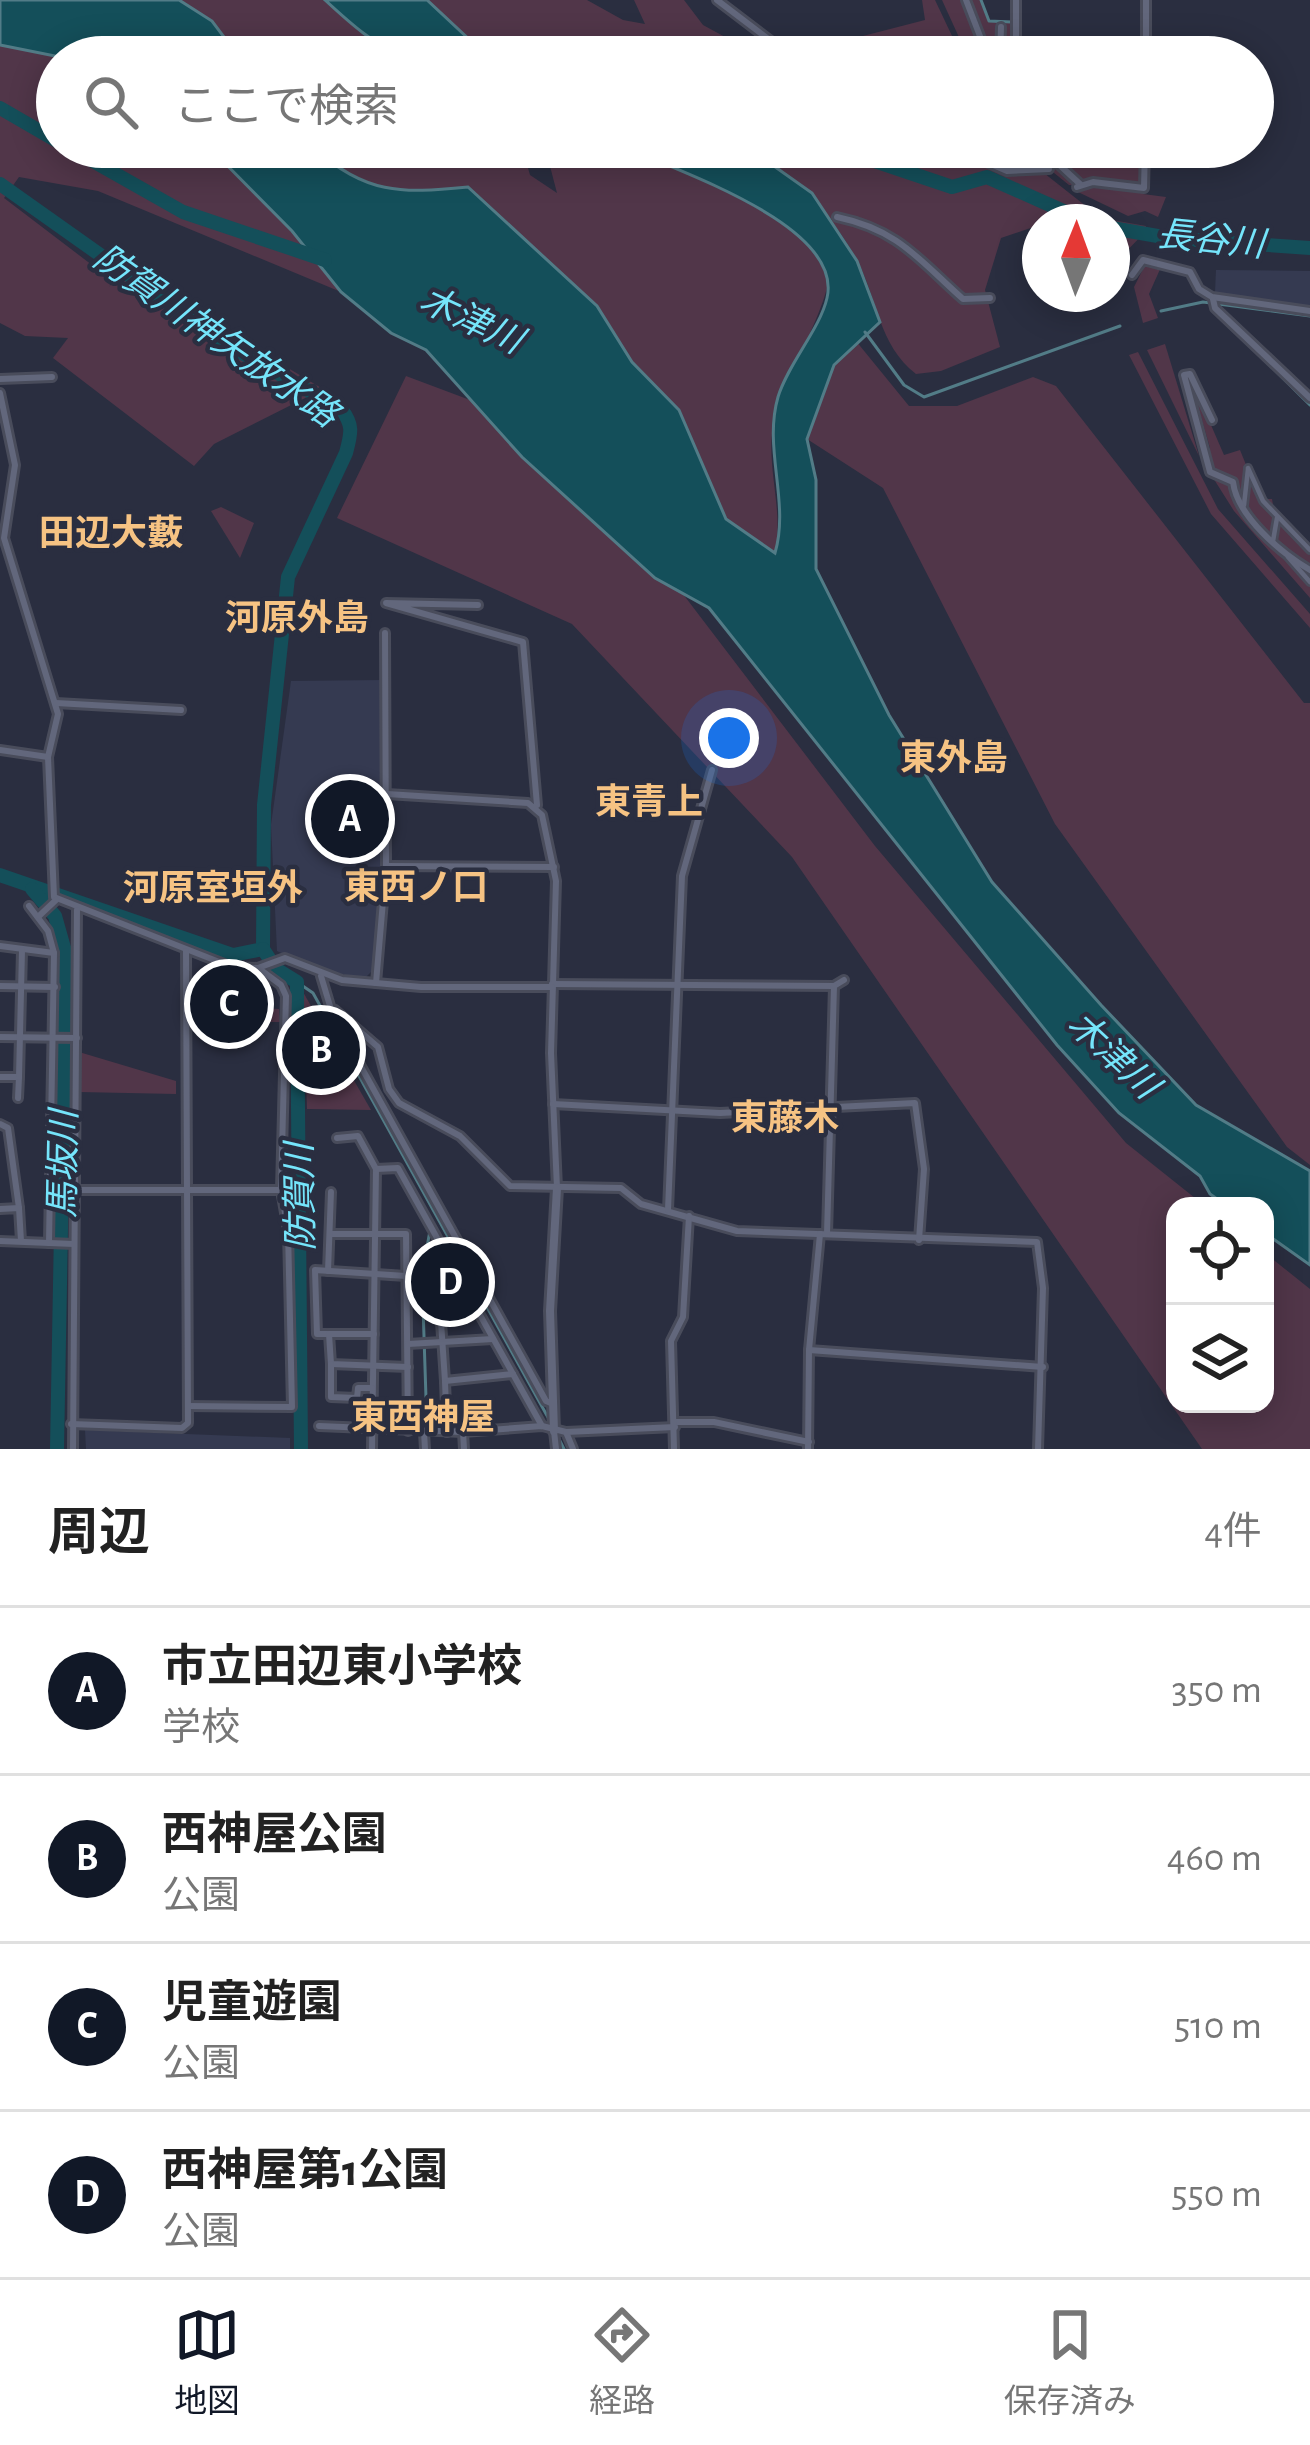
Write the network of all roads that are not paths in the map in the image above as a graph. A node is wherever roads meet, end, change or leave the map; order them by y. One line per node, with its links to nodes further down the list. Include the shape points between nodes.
1 (717, 0): 6 (street)
2 (967, 0): 7 (street)
3 (1016, 0): 9 (street)
4 (1147, 0): 10 (street)
5 (1001, 27): 8 (street)
6 (764, 36)
7 (980, 36)
8 (1001, 36)
9 (1016, 36)
10 (1146, 36)
11 (1000, 168): 14 (street)
12 (1062, 168): 13 (street, via 1079,185 1144,188)
13 (1144, 168)
14 (1049, 169)
15 (837, 217): 18 (street, via 916,250 962,299)
16 (1132, 275): 17 (street, via 1143,260 1173,266)
17 (1212, 297): 19 (street); 23 (street)
18 (990, 298)
19 (1310, 311)
20 (52, 376): 21 (street)
21 (0, 380)
22 (0, 393): 35 (street, via 15,465 4,538)
23 (1310, 398)
24 (1212, 420): 25 (street, via 1184,375 1210,472 1232,482)
25 (1244, 505): 26 (street, via 1248,468); 27 (street)
26 (1277, 516): 27 (street); 28 (street)
27 (1276, 543): 29 (street); 30 (street)
28 (1310, 550)
29 (1268, 554)
30 (1288, 557): 31 (street); 32 (street)
31 (1310, 570)
32 (1310, 582)
33 (478, 605): 41 (street, via 386,603 523,642)
34 (385, 633): 40 (street)
35 (56, 704): 36 (street); 38 (street)
36 (181, 710)
37 (0, 750): 38 (street)
38 (48, 757): 44 (street)
39 (712, 770): 56 (street, via 682,876)
40 (387, 794): 41 (street); 42 (street)
41 (537, 805): 43 (street)
42 (386, 866): 43 (street); 55 (street)
43 (554, 867): 57 (street)
44 (54, 897): 46 (street); 47 (street)
45 (29, 906): 47 (street)
46 (76, 910): 50 (street); 66 (street)
47 (41, 914): 51 (street)
48 (0, 946): 49 (street)
49 (22, 950): 51 (street); 59 (street)
50 (186, 950): 52 (street, via 245,970); 82 (street)
51 (54, 953): 61 (street)
52 (261, 967): 53 (street, via 280,959); 83 (street, via 286,996)
53 (321, 976): 55 (street); 62 (street)
54 (844, 980): 60 (street)
55 (376, 983): 57 (street)
56 (677, 984): 57 (street); 60 (street); 72 (street)
57 (552, 985): 70 (street)
58 (0, 986): 59 (street)
59 (21, 986): 61 (street); 64 (street)
60 (834, 986): 71 (street)
61 (55, 987): 65 (street)
62 (335, 1010): 77 (street); 80 (street, via 378,1047 399,1103 460,1136 510,1186)
63 (0, 1037): 64 (street)
64 (20, 1037): 65 (street); 68 (street)
65 (57, 1038): 66 (street); 95 (street)
66 (74, 1038): 81 (street)
67 (0, 1077): 68 (street)
68 (19, 1077): 69 (street)
69 (18, 1098)
70 (553, 1104): 72 (street); 80 (street)
71 (833, 1107): 72 (street); 91 (street); 92 (street, via 915,1103 924,1169)
72 (673, 1108): 87 (street)
73 (0, 1124): 76 (street, via 8,1128)
74 (337, 1138): 78 (street, via 358,1136)
75 (0, 1165): 76 (street)
76 (12, 1165): 85 (street)
77 (416, 1167): 79 (street); 114 (street)
78 (376, 1168): 79 (street); 89 (street)
79 (398, 1168): 97 (street)
80 (557, 1188): 87 (street, via 621,1188 641,1204); 114 (street)
81 (75, 1190): 82 (street); 96 (street)
82 (185, 1190): 83 (street); 115 (street)
83 (281, 1190): 115 (street, via 292,1407)
84 (331, 1192): 90 (street)
85 (20, 1208): 86 (street); 94 (street)
86 (0, 1209)
87 (668, 1210): 88 (street)
88 (689, 1216): 91 (street, via 737,1232); 117 (street, via 682,1317 670,1341)
89 (377, 1232): 90 (street); 99 (street); 100 (street, via 406,1234)
90 (330, 1234): 98 (street)
91 (823, 1234): 92 (street); 106 (street)
92 (919, 1240): 110 (street, via 1037,1242)
93 (0, 1241): 94 (street)
94 (21, 1241): 95 (street)
95 (52, 1244): 96 (street)
96 (72, 1244): 116 (street)
97 (447, 1255): 103 (street); 104 (street)
98 (328, 1271): 99 (street); 101 (street, via 315,1270 317,1334)
99 (376, 1274): 100 (street); 102 (street)
100 (406, 1276): 105 (street)
101 (329, 1334): 102 (street); 107 (street)
102 (374, 1334): 108 (street)
103 (493, 1339): 104 (street); 111 (street)
104 (442, 1343): 105 (street); 112 (street)
105 (408, 1344): 109 (street)
106 (809, 1350): 110 (street); 127 (street)
107 (331, 1364): 108 (street); 113 (street, via 331,1397)
108 (373, 1366): 109 (street); 113 (street)
109 (408, 1367): 121 (street)
110 (1043, 1367): 135 (street)
111 (513, 1374): 112 (street); 119 (street)
112 (445, 1381): 124 (street)
113 (372, 1388): 120 (street)
114 (553, 1404): 122 (street)
115 (188, 1406): 116 (street, via 182,1427)
116 (71, 1424): 128 (street)
117 (675, 1425): 126 (street); 127 (street, via 715,1422); 134 (street)
118 (319, 1426): 120 (street)
119 (542, 1426): 122 (street); 125 (street)
120 (372, 1429): 121 (street); 129 (street)
121 (408, 1431): 123 (street)
122 (554, 1431): 126 (street); 132 (street)
123 (427, 1432): 124 (street); 130 (street)
124 (447, 1432): 125 (street)
125 (463, 1432): 131 (street)
126 (566, 1432): 133 (street)
127 (809, 1446)
128 (73, 1449)
129 (372, 1449)
130 (424, 1449)
131 (464, 1449)
132 (556, 1449)
133 (573, 1449)
134 (674, 1449)
135 (1038, 1449)

